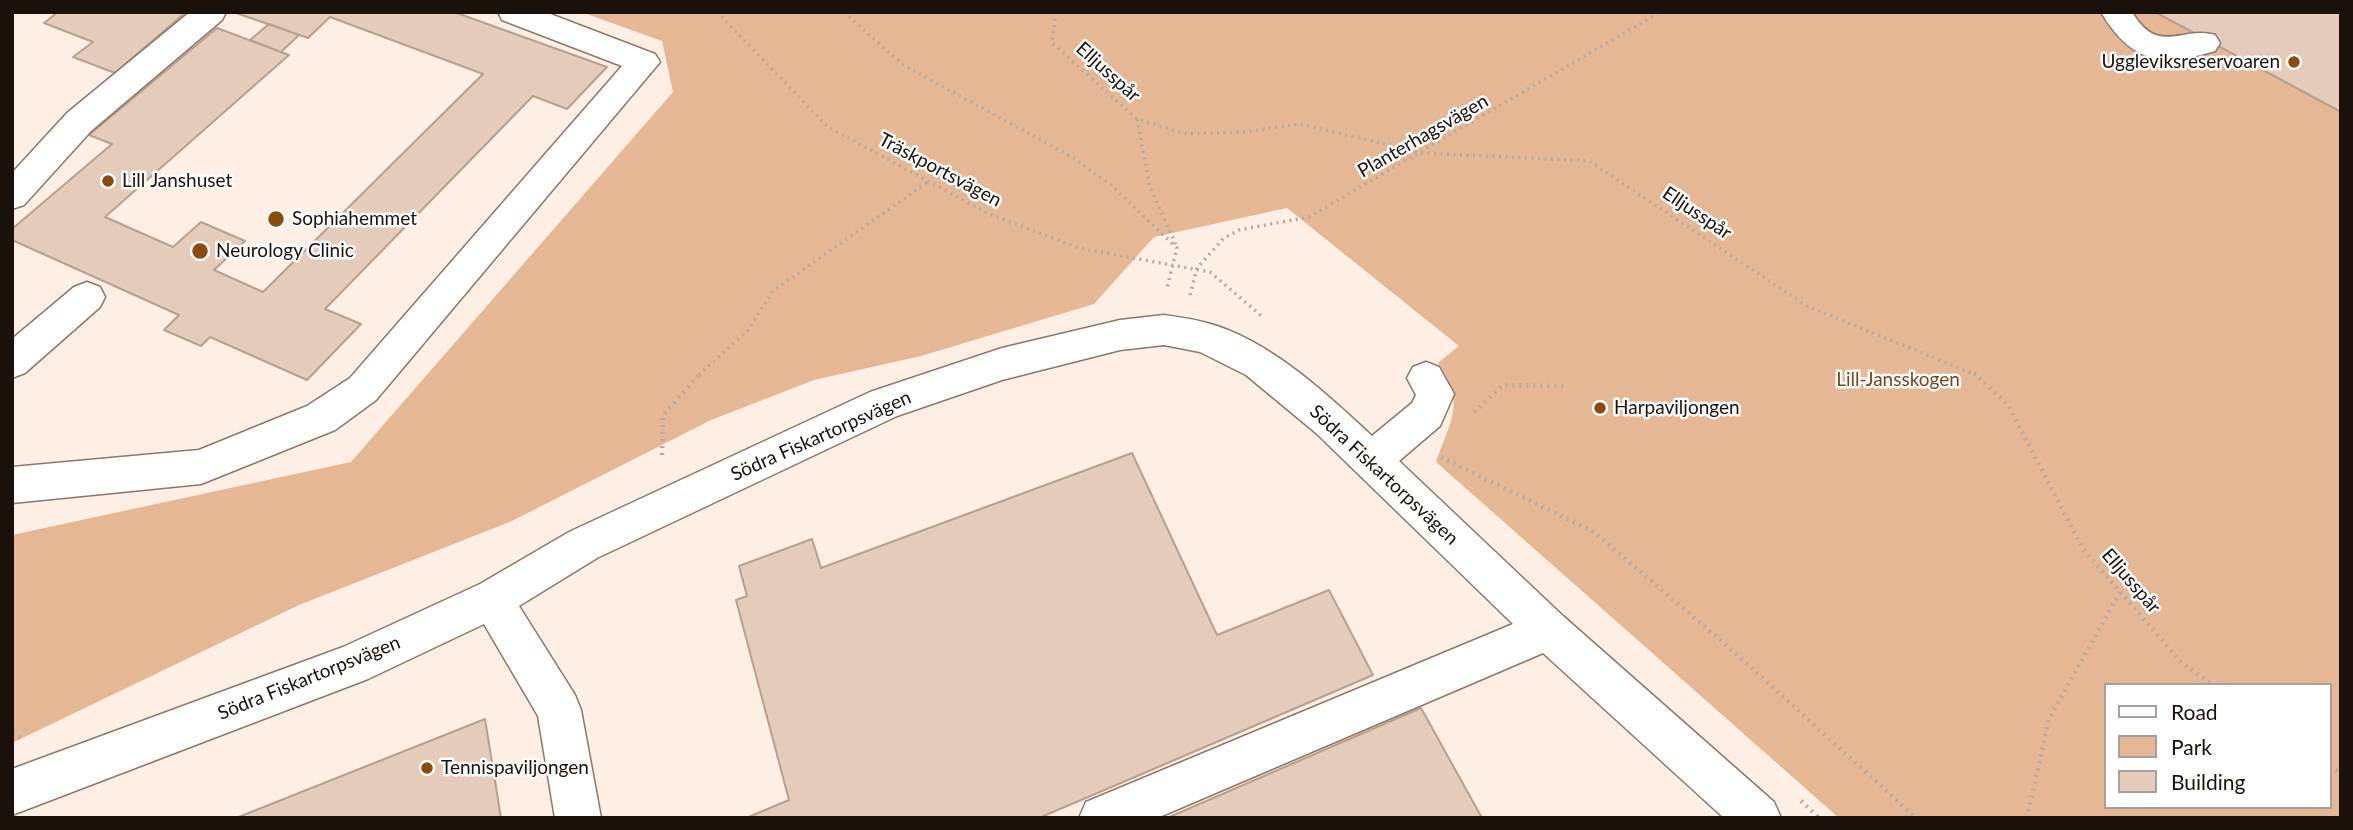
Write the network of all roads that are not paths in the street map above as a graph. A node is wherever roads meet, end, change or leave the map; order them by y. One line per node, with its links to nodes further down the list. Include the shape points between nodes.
1 (211, 12): 5 (street, via 79,122)
2 (513, 12): 10 (street, via 644,62 363,388 321,418 201,467)
3 (2116, 12): 4 (street, via 2123,26 2153,49 2182,50)
4 (2204, 43)
5 (12, 197)
6 (86, 297): 7 (street)
7 (12, 362)
8 (1426, 378): 9 (street, via 1435,394 1426,414)
9 (1385, 450): 11 (street, Södra Fiskartorpsvägen, via 1330,421 1259,364 1207,338 1164,330 1120,335 1002,364 884,404 583,545); 12 (street, Södra Fiskartorpsvägen)
10 (12, 485)
11 (495, 598): 13 (street, Södra Fiskartorpsvägen, via 354,664); 14 (street, via 504,621 559,710)
12 (1548, 630): 15 (street); 16 (street, Södra Fiskartorpsvägen)
13 (12, 792)
14 (578, 818)
15 (1102, 818)
16 (1758, 818)

